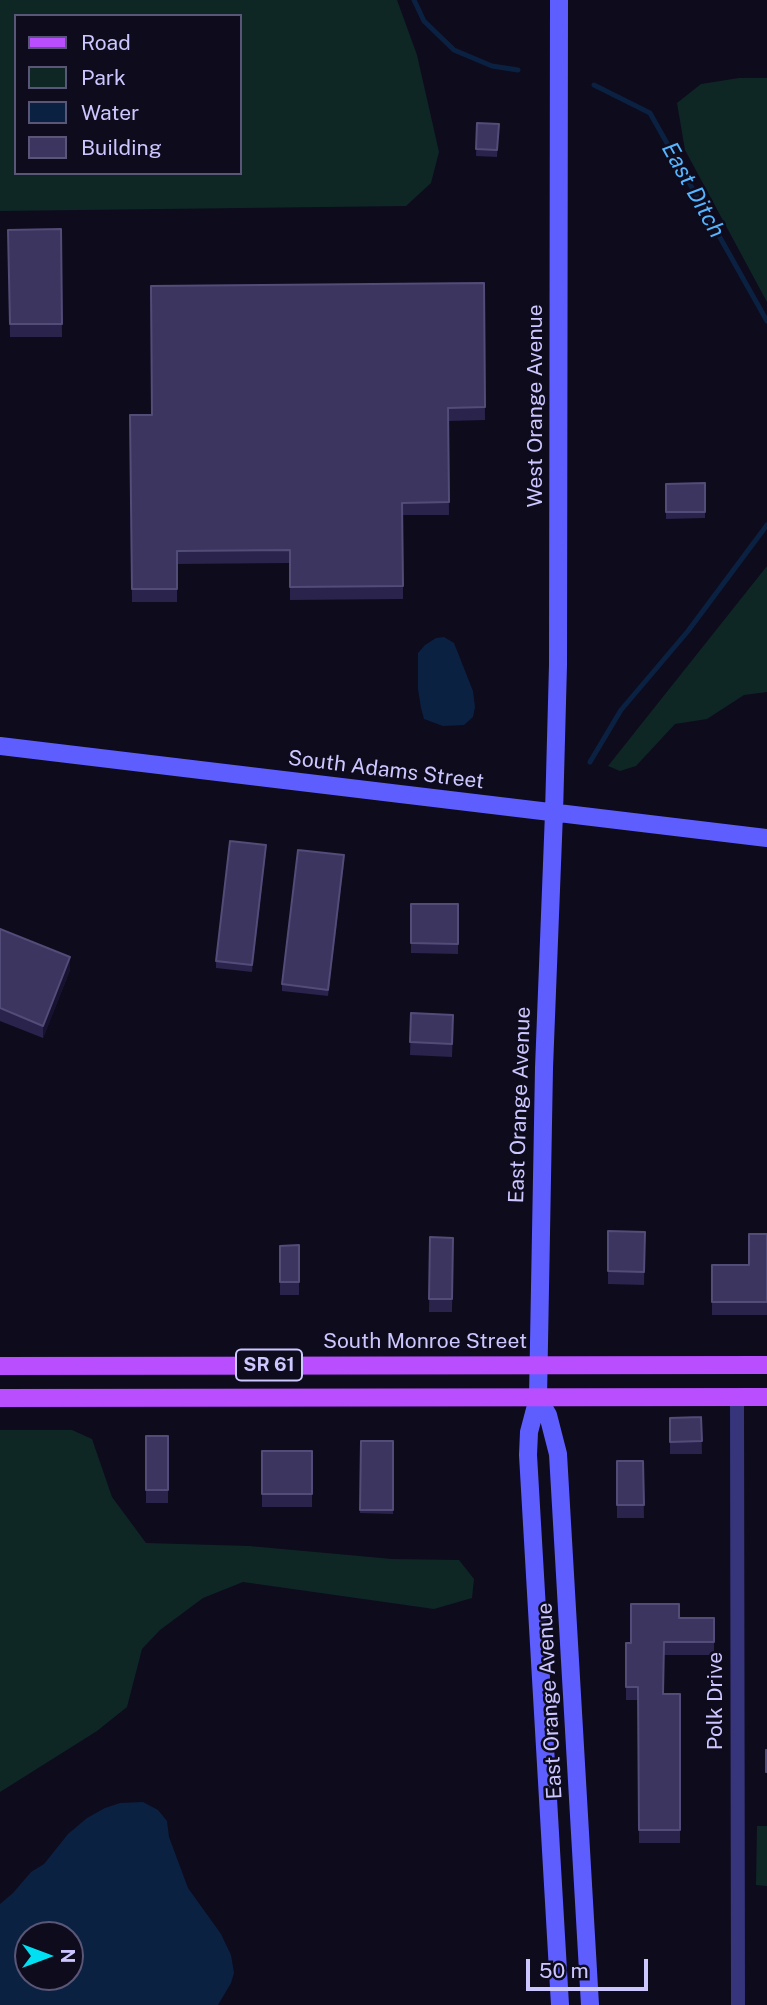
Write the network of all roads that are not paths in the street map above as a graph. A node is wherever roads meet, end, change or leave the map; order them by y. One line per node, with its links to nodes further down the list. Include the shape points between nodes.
1 (559, 0): 3 (main road, West Orange Avenue)
2 (0, 746): 3 (main road, South Adams Street)
3 (554, 813): 4 (main road, South Adams Street); 5 (main road, East Orange Avenue)
4 (767, 838)
5 (538, 1365): 6 (main road, South Monroe Street / SR 61); 7 (main road, South Monroe Street / SR 61); 11 (main road, East Orange Avenue)
6 (767, 1365)
7 (0, 1366)
8 (737, 1397): 9 (main road, SR 61); 11 (main road, SR 61); 14 (street, Polk Drive)
9 (767, 1397)
10 (0, 1398): 11 (main road, SR 61)
11 (538, 1398): 12 (main road, East Orange Avenue, via 528,1455); 13 (main road, East Orange Avenue, via 548,1415 558,1454)
12 (560, 2005)
13 (590, 2005)
14 (738, 2005)

